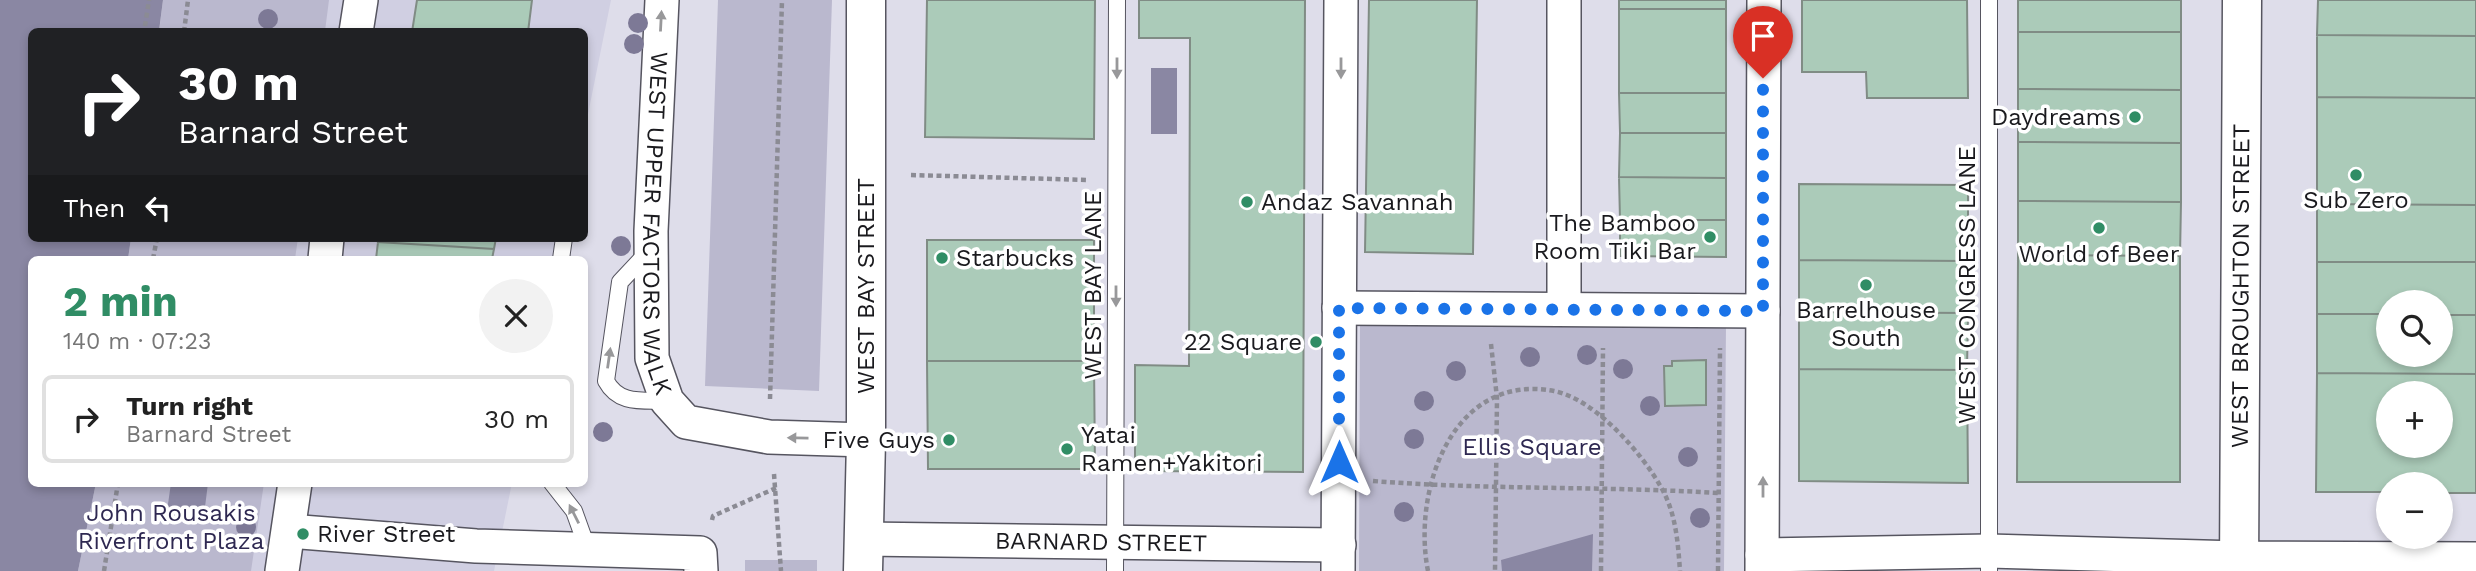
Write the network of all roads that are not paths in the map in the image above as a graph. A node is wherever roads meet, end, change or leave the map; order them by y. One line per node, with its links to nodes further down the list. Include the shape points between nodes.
1 (361, 0): 10 (street)
2 (662, 0): 11 (street, WEST UPPER FACTORS WALK, one-way to 2)
3 (866, 0): 16 (street, WEST BAY STREET)
4 (1117, 0): 22 (lane, WEST BAY LANE, one-way to 22)
5 (1341, 0): 13 (street, one-way to 13)
6 (1564, 0): 12 (street)
7 (1763, 0): 14 (street)
8 (1989, 0): 25 (lane, WEST CONGRESS LANE)
9 (2242, 0): 27 (street, WEST BROUGHTON STREET)
10 (357, 28)
11 (652, 249): 15 (street, WEST UPPER FACTORS WALK, via 652,358); 15 (lane, one-way to 11, via 624,399 612,393 606,381 620,282)
12 (1564, 307): 13 (street); 14 (street)
13 (1339, 308): 23 (street)
14 (1763, 311): 26 (street, one-way to 14)
15 (667, 401): 16 (street, WEST UPPER FACTORS WALK, one-way to 15, via 769,437 686,422)
16 (866, 440): 21 (street, WEST BAY STREET)
17 (294, 487): 19 (street)
18 (555, 487): 20 (lane, one-way to 18, via 574,511)
19 (289, 531): 20 (street); 28 (street)
20 (589, 550): 29 (street, via 700,553)
21 (863, 555): 22 (street, BARNARD STREET)
22 (1115, 558): 23 (street, BARNARD STREET)
23 (1338, 558)
24 (2476, 559): 27 (street)
25 (1989, 561): 26 (street); 27 (street)
26 (1762, 563)
27 (2239, 565)
28 (282, 571)
29 (701, 571)

